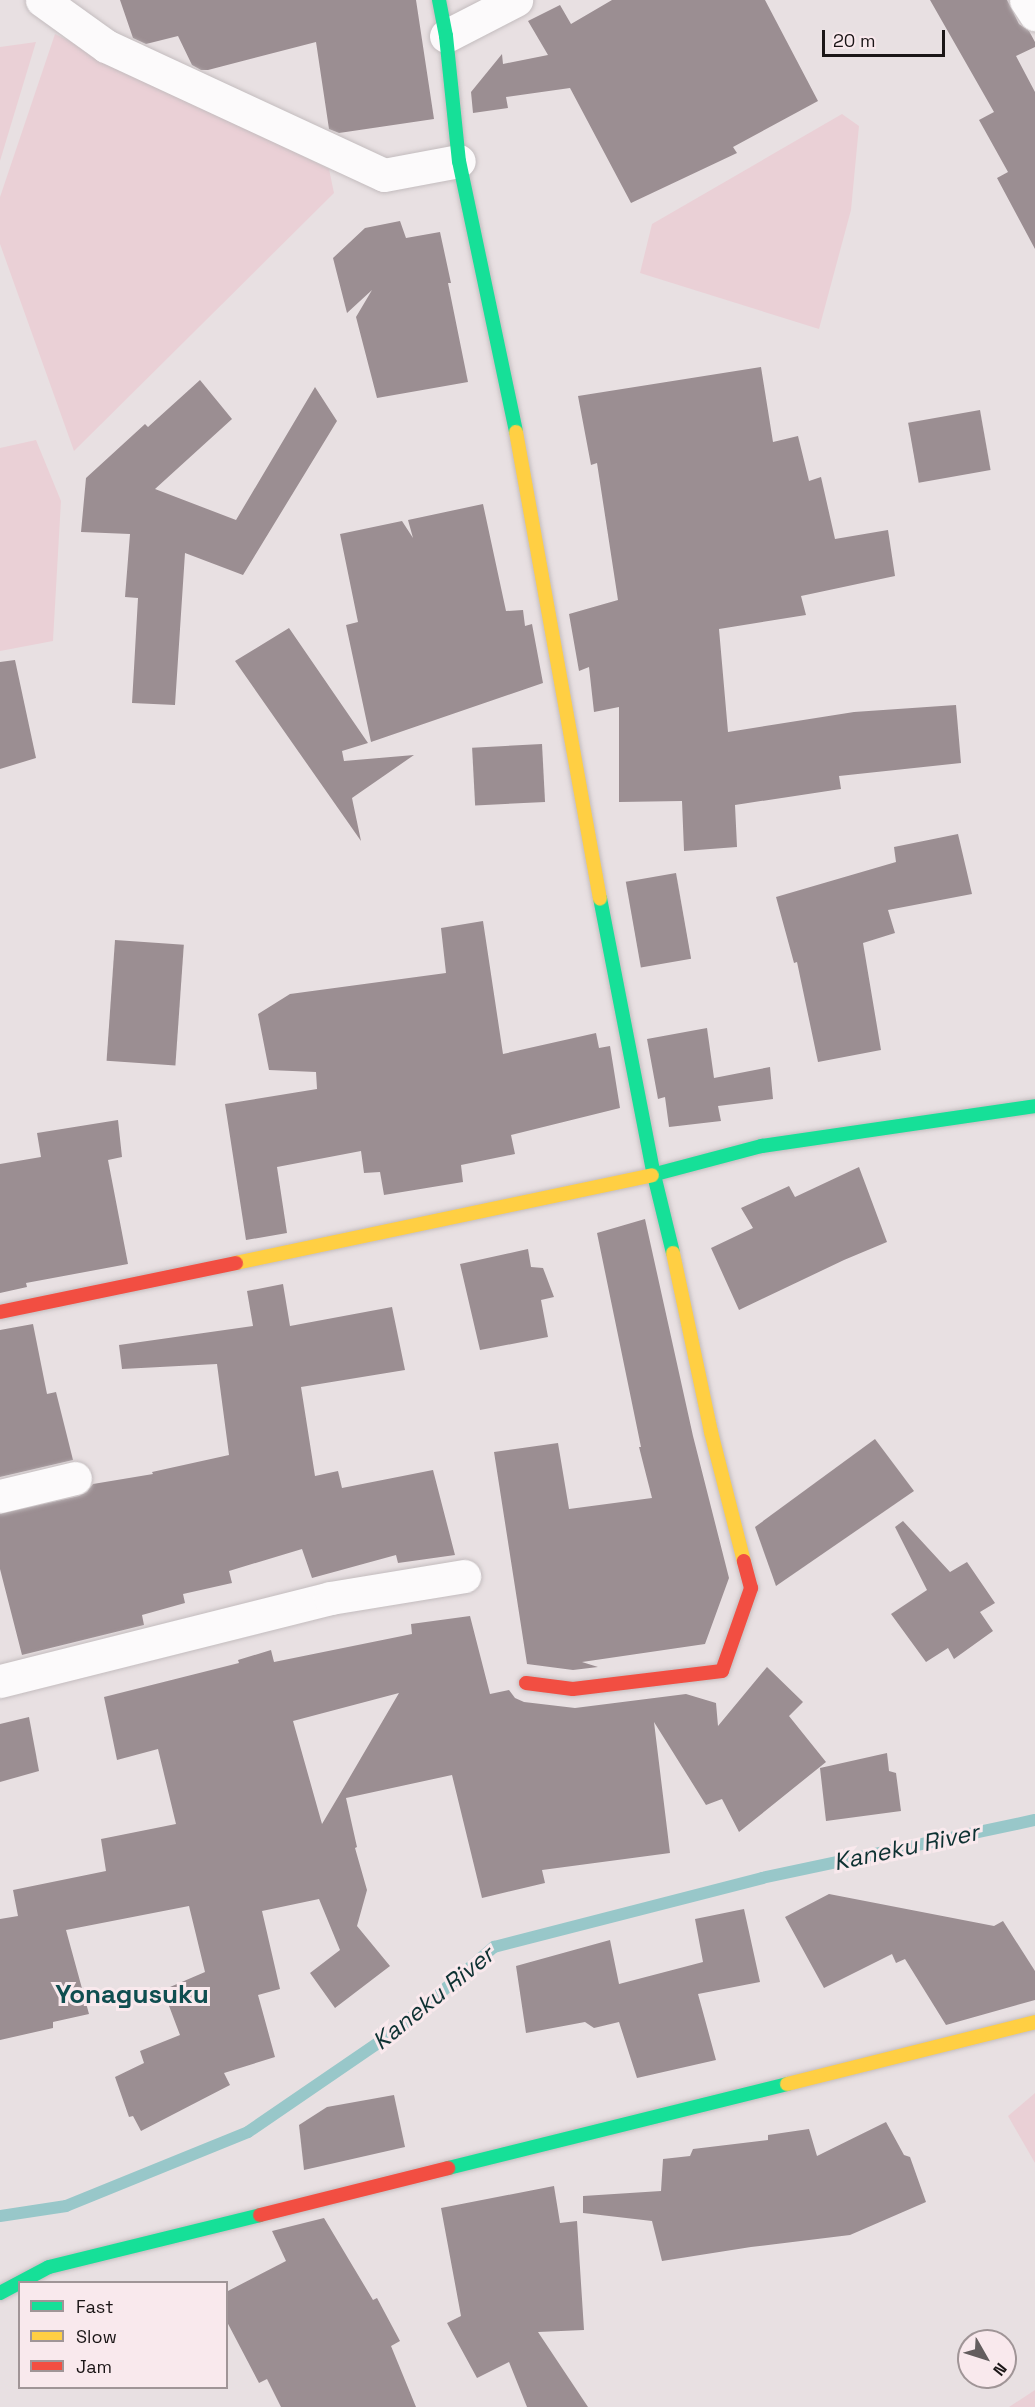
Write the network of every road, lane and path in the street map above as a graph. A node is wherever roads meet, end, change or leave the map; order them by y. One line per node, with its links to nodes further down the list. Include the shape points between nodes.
1 (42, 0): 7 (street, via 105,46 384,175)
2 (439, 0): 6 (street)
3 (516, 0): 6 (street)
4 (1026, 0): 5 (street)
5 (1035, 14)
6 (446, 36): 7 (street)
7 (459, 161): 9 (street, via 520,450 598,890)
8 (1035, 1106): 9 (street, via 762,1146)
9 (654, 1175): 10 (street); 15 (street, via 711,1432 752,1588 722,1671 573,1689)
10 (0, 1312)
11 (75, 1478): 12 (street)
12 (0, 1496)
13 (464, 1576): 14 (street, via 330,1598)
14 (0, 1681)
15 (526, 1683)
16 (1035, 2022): 17 (street, via 49,2266)
17 (22, 2281)
18 (18, 2283): 19 (street)
19 (0, 2293)

